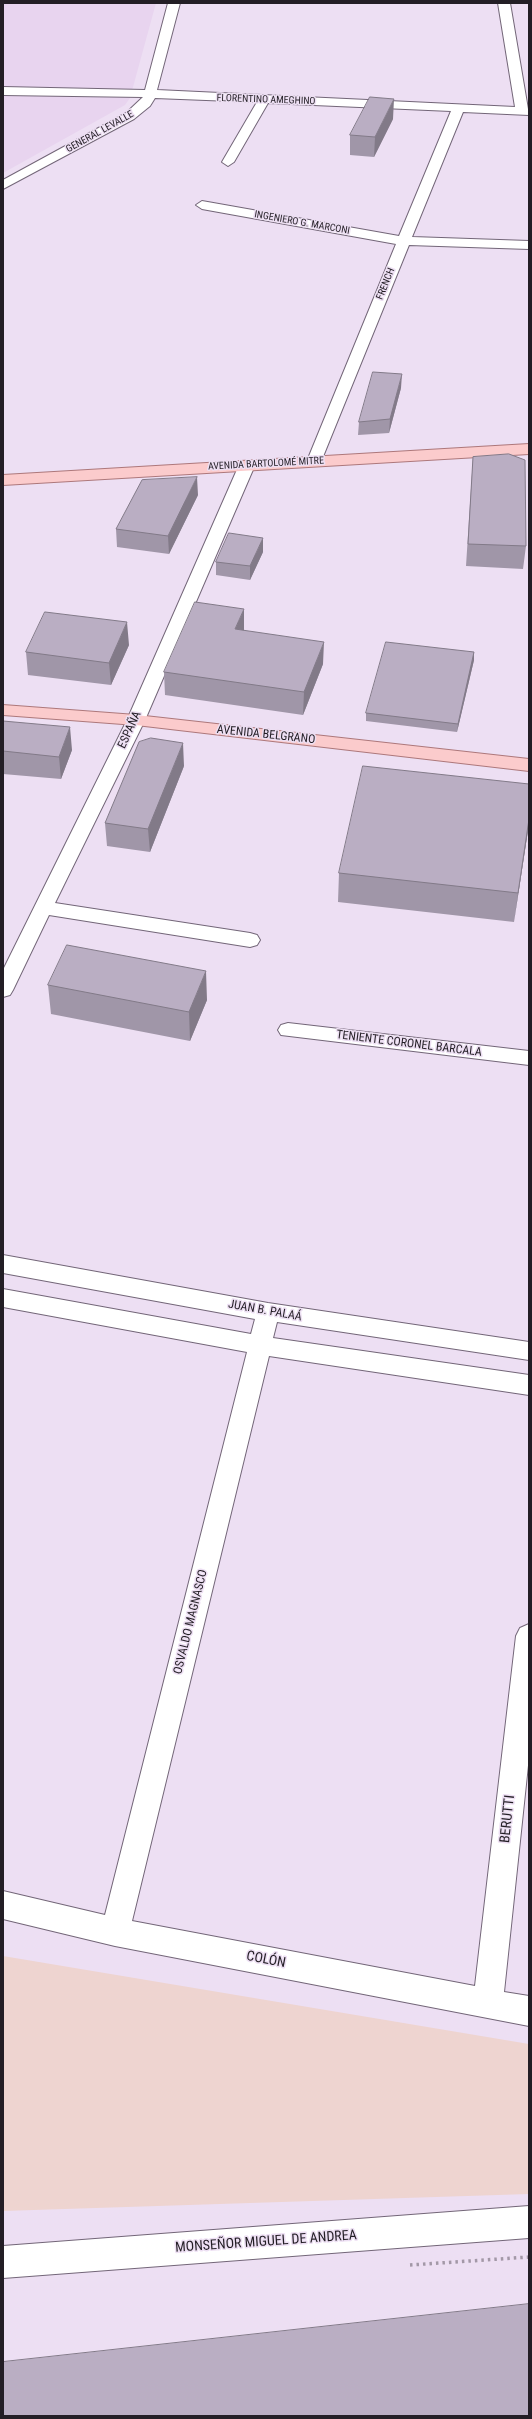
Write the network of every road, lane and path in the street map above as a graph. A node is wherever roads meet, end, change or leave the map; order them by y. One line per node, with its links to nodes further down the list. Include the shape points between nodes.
1 (174, 3): 4 (street, GENERAL LEVALLE)
2 (504, 3): 7 (street)
3 (3, 90): 4 (street, FLORENTINO AMEGHINO)
4 (150, 95): 5 (street, FLORENTINO AMEGHINO); 9 (street, GENERAL LEVALLE, via 146,103 130,116)
5 (264, 100): 6 (street, FLORENTINO AMEGHINO); 8 (street)
6 (458, 108): 7 (street, FLORENTINO AMEGHINO); 11 (street, FRENCH)
7 (526, 111)
8 (228, 162)
9 (3, 185)
10 (202, 205): 11 (street, INGENIERO G. MARCONI)
11 (403, 241): 12 (street, INGENIERO G. MARCONI); 14 (street, FRENCH)
12 (529, 245)
13 (529, 449): 14 (main road, AVENIDA BARTOLOMÉ MITRE)
14 (315, 461): 15 (main road, AVENIDA BARTOLOMÉ MITRE)
15 (247, 465): 16 (main road, AVENIDA BARTOLOMÉ MITRE); 18 (street, ESPAÑA)
16 (3, 480)
17 (3, 710): 18 (main road, AVENIDA BELGRANO)
18 (136, 720): 19 (main road, AVENIDA BELGRANO); 20 (street, ESPAÑA)
19 (529, 764)
20 (44, 908): 21 (street); 22 (street, ESPAÑA)
21 (250, 940)
22 (3, 990)
23 (288, 1030): 24 (street, TENIENTE CORONEL BARCALA)
24 (529, 1058)
25 (3, 1264): 27 (street, JUAN B. PALAÁ)
26 (3, 1298): 28 (street)
27 (268, 1312): 28 (street, OSVALDO MAGNASCO); 29 (street, JUAN B. PALAÁ)
28 (260, 1345): 30 (street); 33 (street, OSVALDO MAGNASCO)
29 (529, 1351)
30 (529, 1385)
31 (529, 1636): 34 (street, BERUTTI)
32 (3, 1905): 33 (street, COLÓN)
33 (114, 1932): 34 (street, COLÓN)
34 (488, 2002): 35 (street, COLÓN)
35 (529, 2011)
36 (529, 2222): 37 (street, MONSEÑOR MIGUEL DE ANDREA)
37 (3, 2262)

